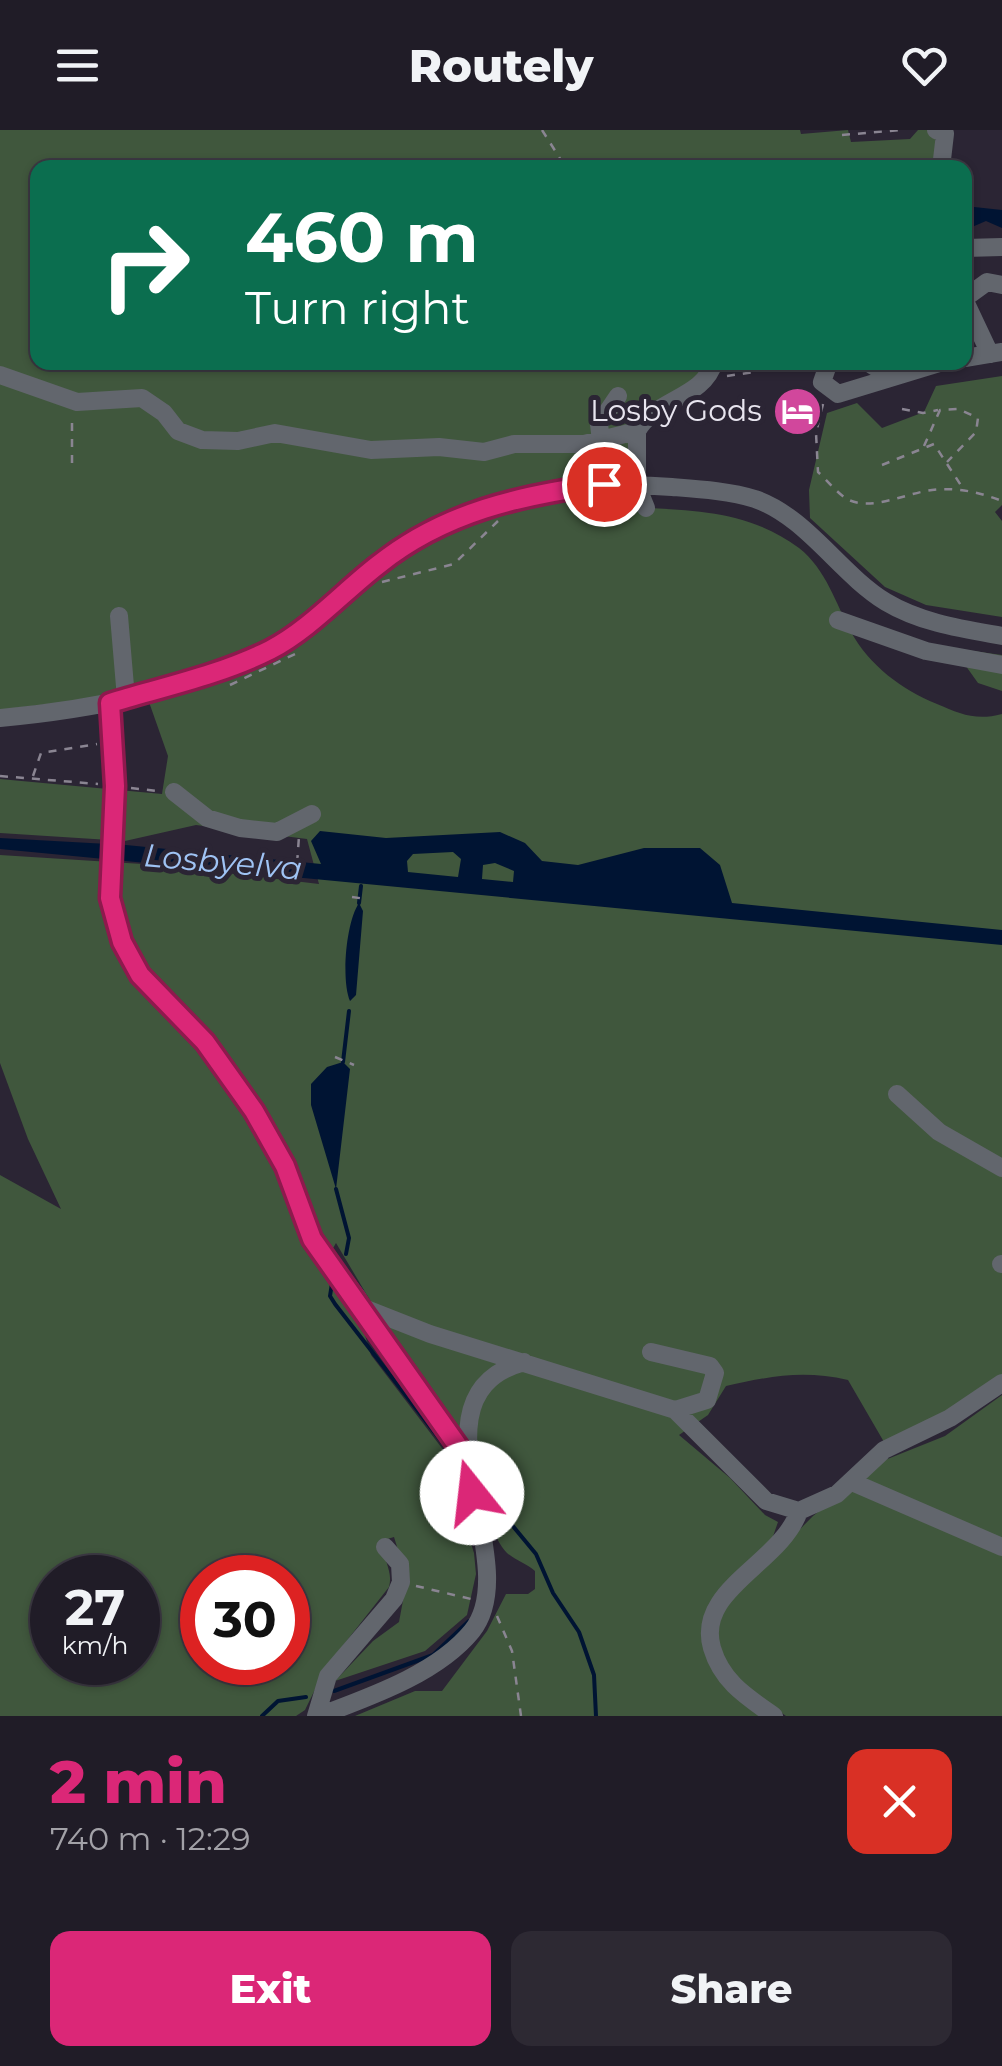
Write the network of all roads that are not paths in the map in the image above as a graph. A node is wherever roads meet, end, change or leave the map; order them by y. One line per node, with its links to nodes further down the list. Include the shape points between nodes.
1 (936, 130): 2 (street, via 945,134)
2 (942, 160)
3 (1002, 247): 4 (street)
4 (972, 248)
5 (1002, 285): 6 (street, via 987,282)
6 (972, 294)
7 (972, 312): 8 (street)
8 (996, 353)
9 (711, 370): 16 (street, via 706,382 662,406)
10 (824, 370): 14 (street, via 827,390 838,394)
11 (879, 370): 14 (street)
12 (912, 370): 14 (street)
13 (0, 375): 17 (street, via 93,404 142,398 178,431 214,441 275,433 372,450 484,452 514,444)
14 (888, 376)
15 (618, 396): 17 (street, via 599,424)
16 (637, 431): 17 (street); 18 (street)
17 (601, 441)
18 (637, 486): 19 (street); 22 (street, via 756,500 887,602); 26 (street, via 578,487 444,521 273,648)
19 (646, 508)
20 (119, 616): 26 (street)
21 (838, 620): 24 (street)
22 (958, 628): 23 (street); 24 (street)
23 (1002, 636)
24 (952, 656): 25 (street)
25 (1002, 666)
26 (118, 700): 27 (street); 31 (street, via 113,916)
27 (0, 718)
28 (174, 792): 29 (street, via 207,818 240,828 277,832)
29 (306, 817)
30 (146, 947): 31 (street)
31 (128, 955): 34 (street, via 214,1054 258,1118 285,1166 312,1239)
32 (896, 1094): 33 (street, via 940,1132)
33 (1002, 1168)
34 (364, 1308): 36 (street); 39 (street)
35 (651, 1352): 38 (street, via 700,1361 715,1372 707,1400)
36 (524, 1362): 38 (street); 39 (street, via 498,1374 477,1398)
37 (1002, 1383): 40 (street, via 884,1450)
38 (675, 1410): 41 (street, via 766,1501)
39 (468, 1463): 44 (street, via 488,1557 486,1602 472,1630 418,1673)
40 (852, 1482): 41 (street); 43 (street)
41 (799, 1510): 45 (street, via 792,1531 724,1595 710,1618 710,1642 729,1683)
42 (385, 1547): 44 (street, via 397,1557 401,1582 388,1607 328,1676)
43 (1002, 1547)
44 (318, 1716)
45 (774, 1716)

